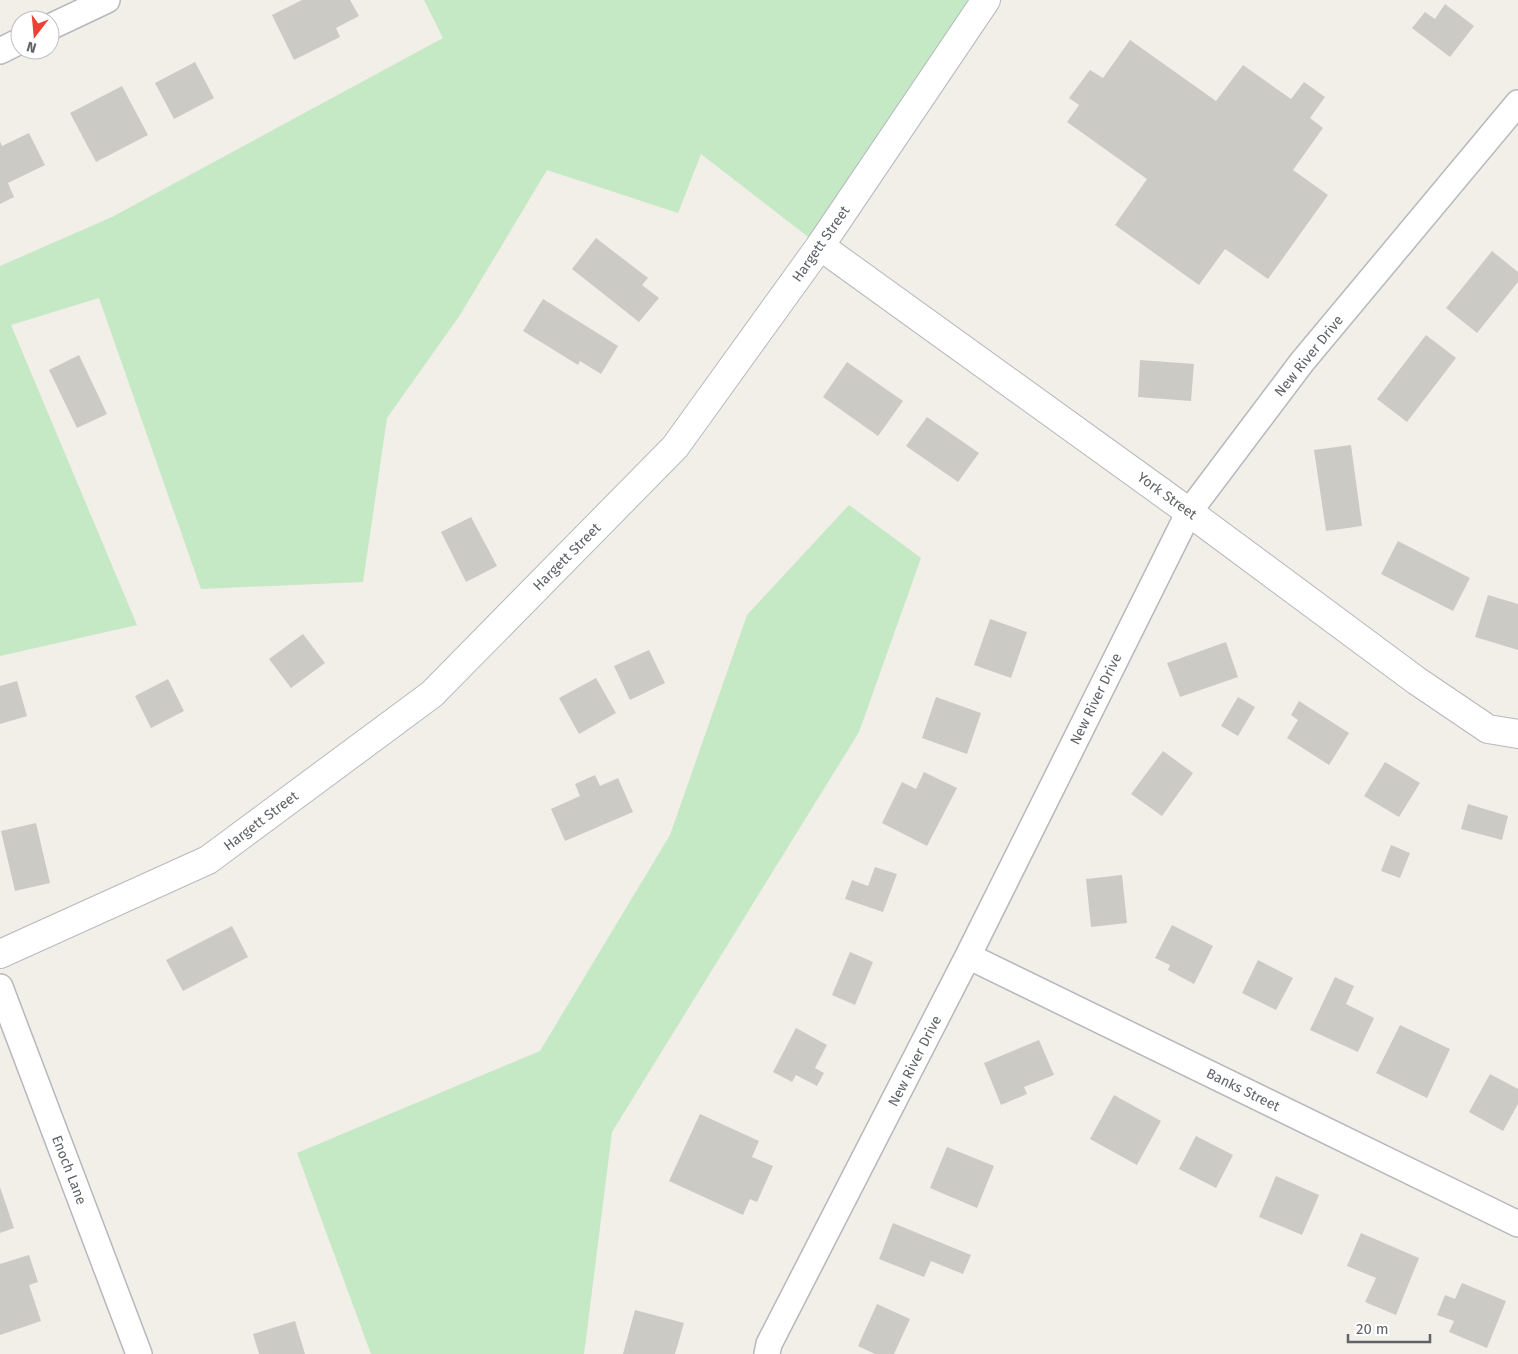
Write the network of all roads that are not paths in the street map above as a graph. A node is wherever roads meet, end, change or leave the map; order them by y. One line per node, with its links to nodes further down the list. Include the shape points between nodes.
1 (107, 0): 3 (street)
2 (986, 0): 5 (main road, Hargett Street)
3 (60, 22)
4 (1518, 103): 6 (street, New River Drive, via 1302,362)
5 (820, 246): 6 (main road, York Street); 8 (main road, Hargett Street, via 676,448 432,694 208,860)
6 (1189, 512): 7 (main road, York Street, via 1417,681 1488,729); 9 (street, New River Drive)
7 (1518, 734)
8 (0, 954)
9 (968, 956): 11 (street, Banks Street); 13 (street, New River Drive, via 769,1344)
10 (0, 987): 12 (street, Enoch Lane)
11 (1518, 1224)
12 (139, 1354)
13 (767, 1354)

